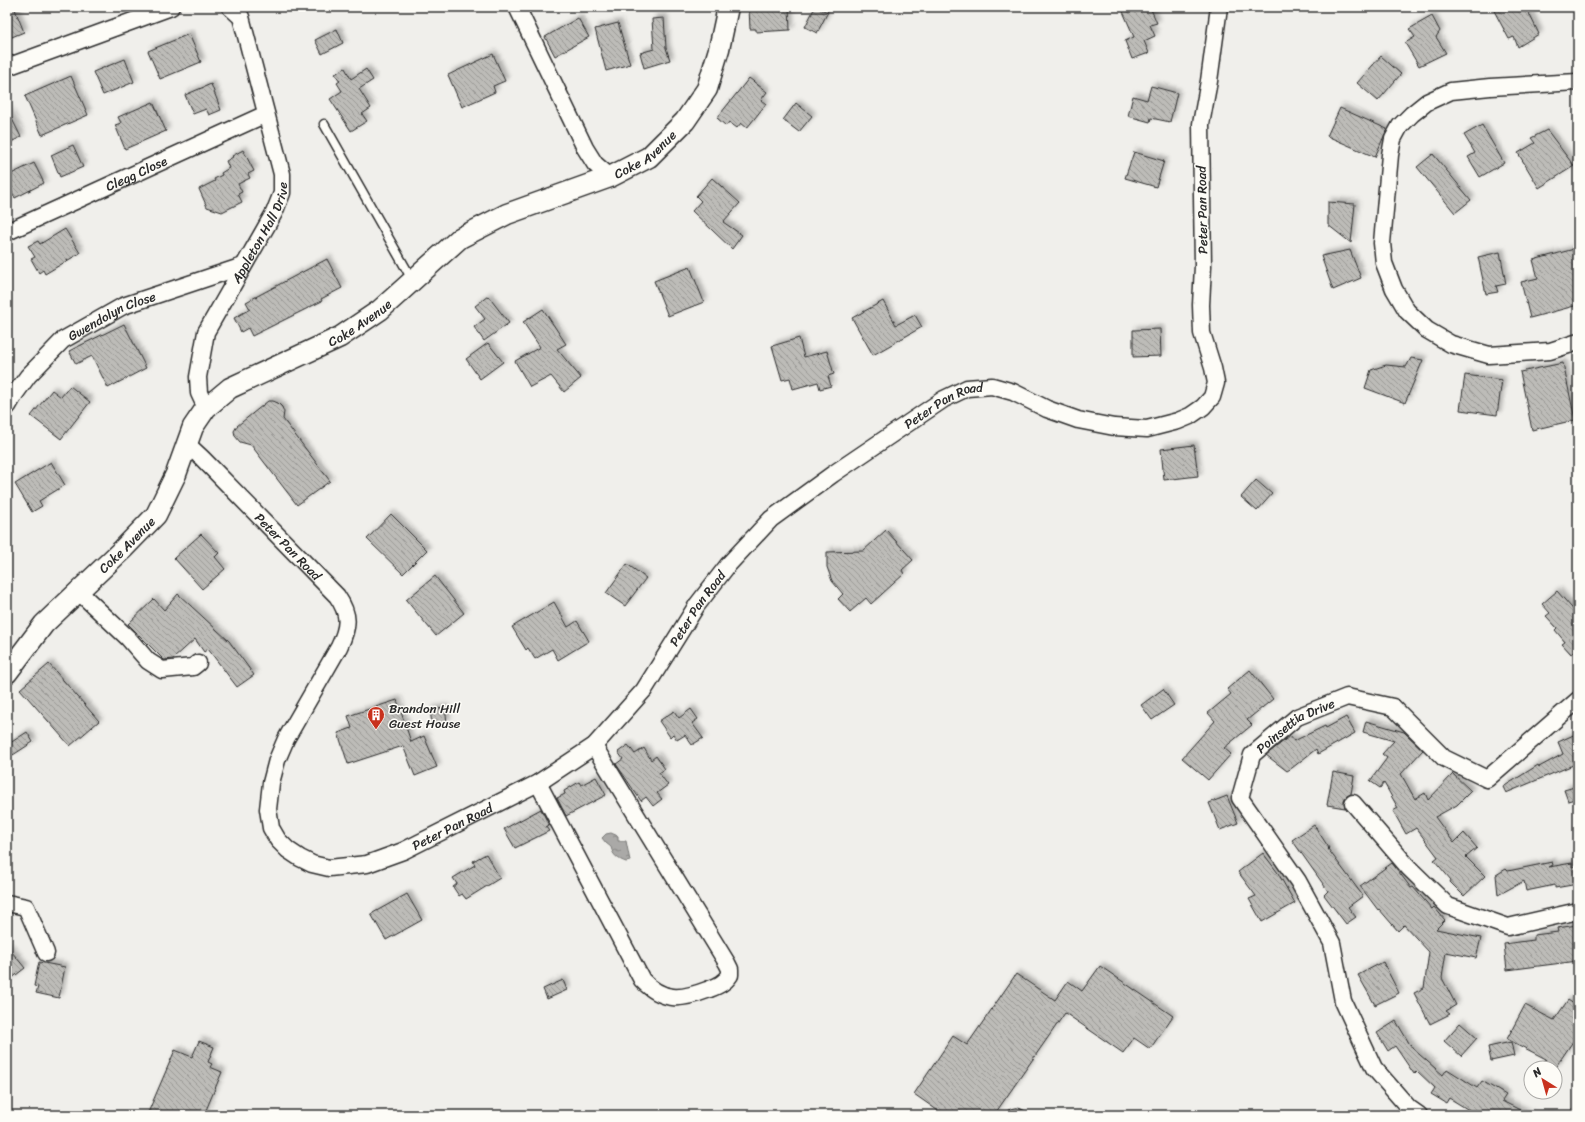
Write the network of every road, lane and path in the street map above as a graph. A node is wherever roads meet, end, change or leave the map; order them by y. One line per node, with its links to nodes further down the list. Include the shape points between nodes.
1 (171, 7): 6 (street)
2 (230, 7): 8 (street, Appleton Hall Drive, via 241,17)
3 (517, 7): 10 (street, via 585,148 595,164)
4 (728, 7): 10 (street, Coke Avenue, via 707,90 685,121 649,157)
5 (1219, 7): 22 (street, Peter Pan Road, via 1201,124 1202,333 1216,383 1212,397 1190,416 1147,429 1114,427 1078,420 1047,409 1013,392 992,386 967,388 944,399 771,519 728,564 697,605 644,690)
6 (7, 66)
7 (1578, 82): 14 (street, via 1451,92 1427,102 1412,114 1400,126 1393,139 1382,243 1384,262 1394,289 1407,311 1427,330 1451,344 1490,355 1550,352)
8 (266, 114): 11 (street, Clegg Close); 12 (street, Appleton Hall Drive, via 282,174 282,193 274,213)
9 (324, 124): 13 (lane)
10 (610, 176): 13 (street, Coke Avenue, via 507,214 460,238)
11 (7, 232)
12 (243, 266): 15 (street, Gwendolyn Close, via 123,306 63,340); 16 (street, Appleton Hall Drive, via 206,332 198,377 199,393)
13 (413, 282): 16 (street, Coke Avenue, via 380,310 340,337 230,388)
14 (1578, 342)
15 (10, 397)
16 (206, 408): 17 (street, Coke Avenue, via 193,427)
17 (187, 444): 18 (street, Coke Avenue, via 156,515); 23 (street, Peter Pan Road, via 344,606 346,632 286,739 271,783 268,809 271,828 288,850 306,861 329,868 367,864 403,851)
18 (78, 591): 19 (street, via 128,638 148,661 162,670 193,667); 20 (street, Coke Avenue, via 44,624)
19 (198, 663)
20 (7, 673)
21 (1578, 700): 30 (street, Poinsettia Drive, via 1487,779 1444,758 1393,706 1347,697 1297,717 1252,755 1240,798 1298,881 1332,943 1343,1001 1374,1068 1408,1108)
22 (594, 746): 23 (street, Peter Pan Road); 23 (street, via 727,963 730,975 721,985 690,997 674,998 656,991 642,980)
23 (538, 783)
24 (1353, 803): 26 (street, via 1409,868 1448,906 1508,927)
25 (7, 903): 27 (street, via 26,907)
26 (1578, 911)
27 (46, 954)
28 (1010, 1115): 29 (lane, via 1018,1112)
29 (1022, 1115)
30 (1419, 1115)

